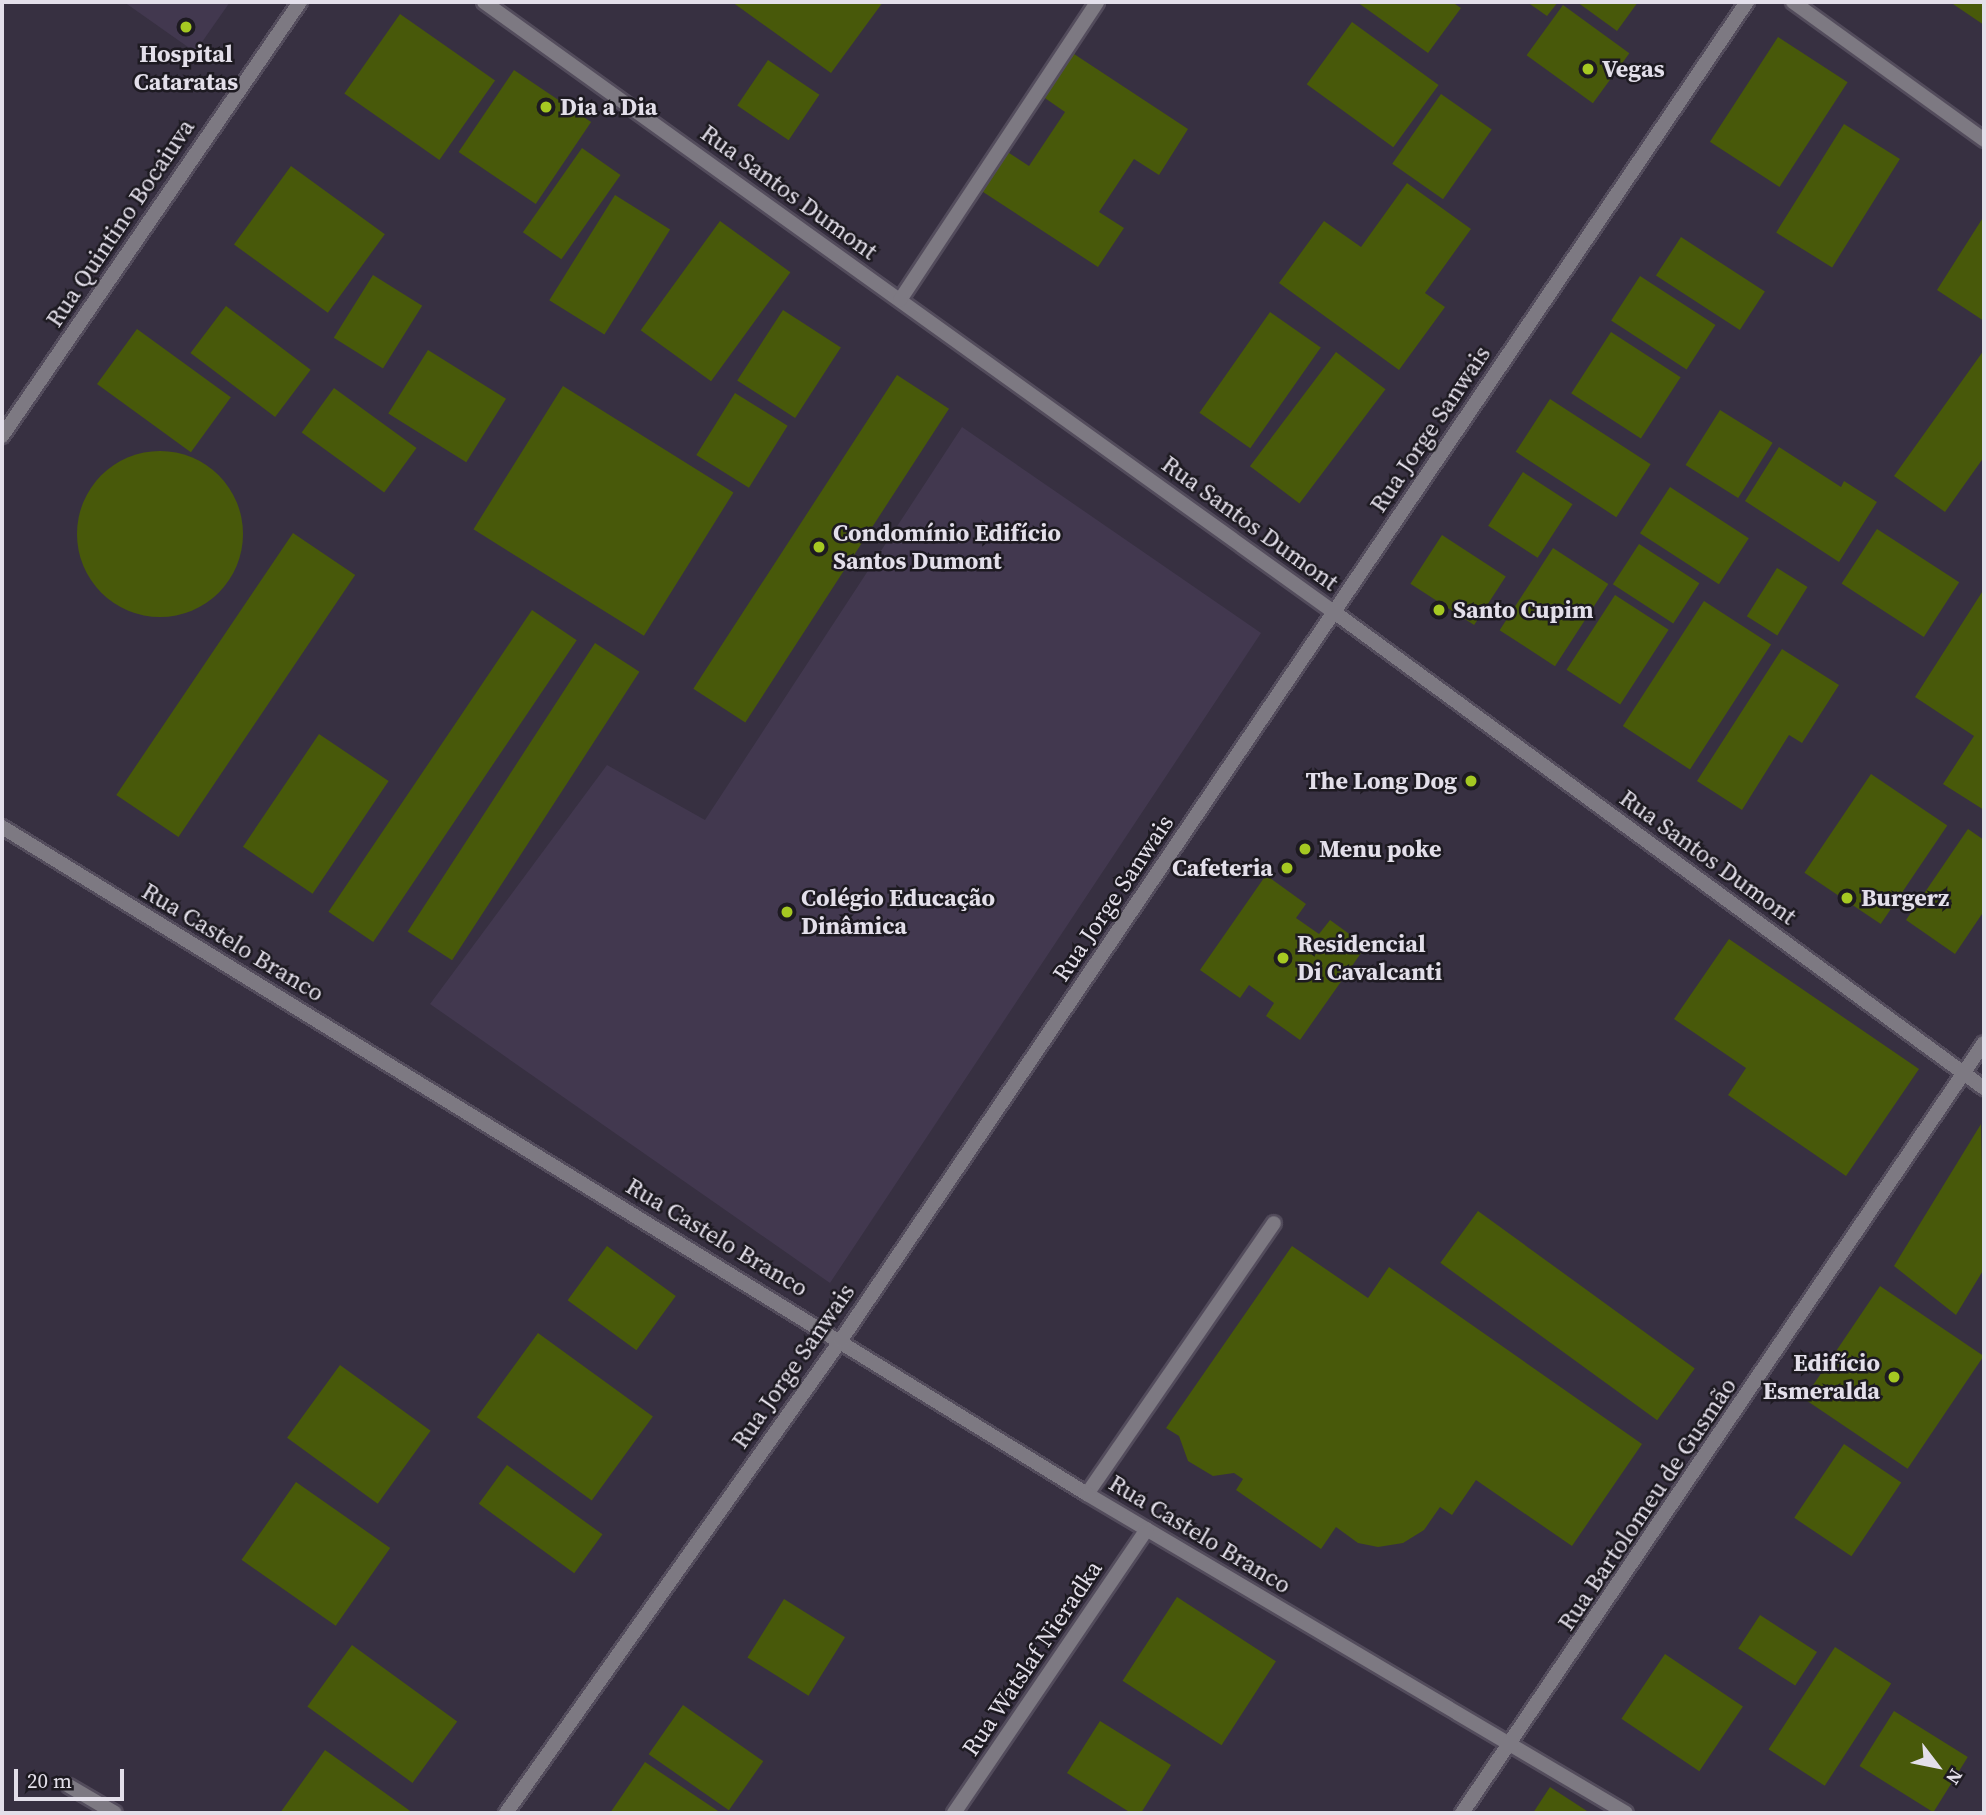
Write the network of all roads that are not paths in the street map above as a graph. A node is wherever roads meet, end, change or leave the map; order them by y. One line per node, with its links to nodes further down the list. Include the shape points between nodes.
1 (300, 2): 8 (street, Rua Quintino Bocaiuva)
2 (485, 2): 7 (street, Rua Santos Dumont)
3 (1097, 2): 7 (street)
4 (1747, 2): 9 (street, Rua Jorge Sanwais)
5 (1793, 2): 6 (street)
6 (1984, 140)
7 (900, 300): 9 (street, Rua Santos Dumont)
8 (2, 436)
9 (1334, 611): 12 (street, Rua Santos Dumont); 15 (street, Rua Jorge Sanwais)
10 (2, 827): 15 (street, Rua Castelo Branco)
11 (1984, 1043): 12 (street, Rua Bartolomeu de Gusmão)
12 (1964, 1073): 13 (street, Rua Santos Dumont); 18 (street, Rua Bartolomeu de Gusmão)
13 (1984, 1087)
14 (1274, 1223): 16 (street)
15 (841, 1340): 16 (street, Rua Castelo Branco); 21 (street, Rua Jorge Sanwais)
16 (1087, 1494): 17 (street, Rua Castelo Branco)
17 (1147, 1529): 18 (street, Rua Castelo Branco); 22 (street, Rua Watslaf Nieradka)
18 (1512, 1745): 23 (street, Rua Bartolomeu de Gusmão); 24 (street, Rua Castelo Branco)
19 (69, 1786): 20 (street)
20 (115, 1813)
21 (506, 1813)
22 (954, 1813)
23 (1462, 1813)
24 (1626, 1813)

